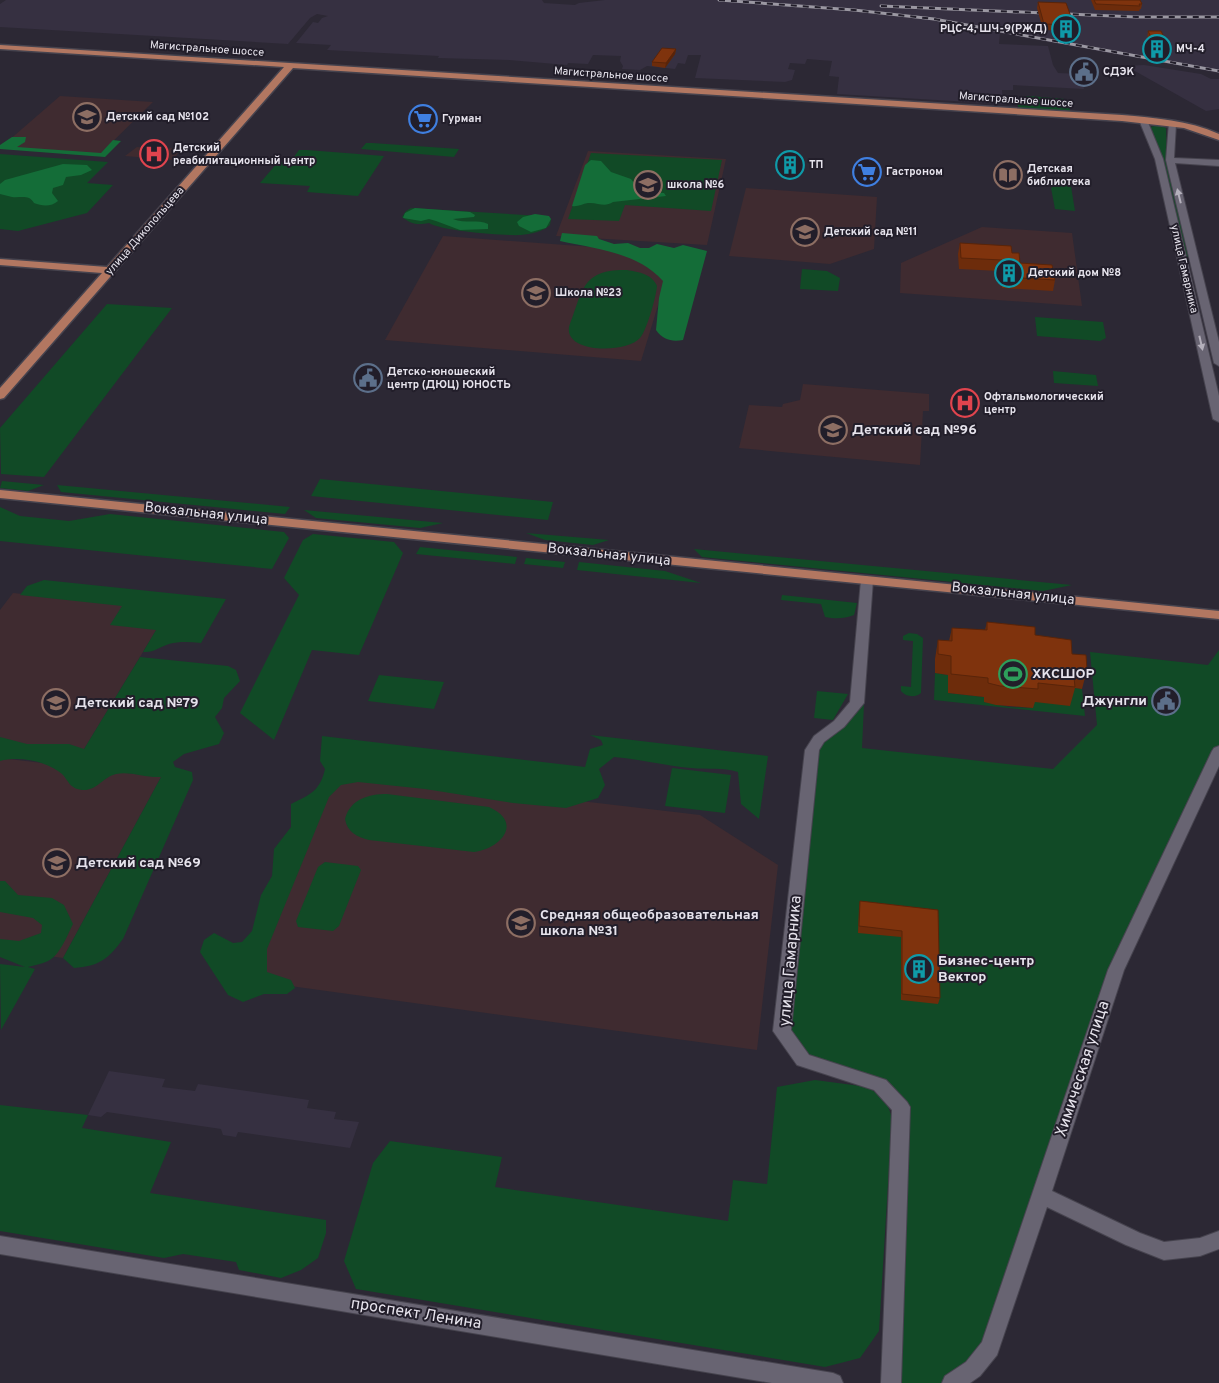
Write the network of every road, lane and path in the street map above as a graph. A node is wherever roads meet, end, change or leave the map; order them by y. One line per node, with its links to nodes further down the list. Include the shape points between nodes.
1 (0, 47): 2 (main road, Магистральное шоссе)
2 (290, 66): 3 (main road, Магистральное шоссе); 11 (main road, улица Дикопольцева)
3 (1143, 120): 4 (main road, Магистральное шоссе); 5 (street, улица Гамарника)
4 (1172, 124): 6 (main road, Магистральное шоссе, via 1208,131); 7 (street, улица Гамарника)
5 (1156, 136): 7 (street); 14 (street, улица Гамарника, one-way to 14)
6 (1219, 137)
7 (1172, 139): 8 (street, улица Гамарника)
8 (1170, 160): 9 (street); 12 (street, улица Гамарника, one-way to 8)
9 (1219, 163)
10 (0, 262): 11 (main road)
11 (110, 270): 13 (main road, улица Дикопольцева)
12 (1219, 362)
13 (0, 396)
14 (1219, 419)
15 (0, 494): 16 (main road, Вокзальная улица)
16 (867, 580): 17 (main road, Вокзальная улица); 23 (street, улица Гамарника, via 858,703 819,739 812,750 782,1031 803,1060 880,1085 900,1107)
17 (1219, 615)
18 (1219, 751): 19 (street, Химическая улица, via 1116,970)
19 (1041, 1195): 20 (street, via 1164,1251 1200,1247); 24 (street, Химическая улица, via 990,1348 973,1369)
20 (1219, 1240)
21 (0, 1245): 22 (street, проспект Ленина)
22 (833, 1383)
23 (891, 1383)
24 (952, 1383)

